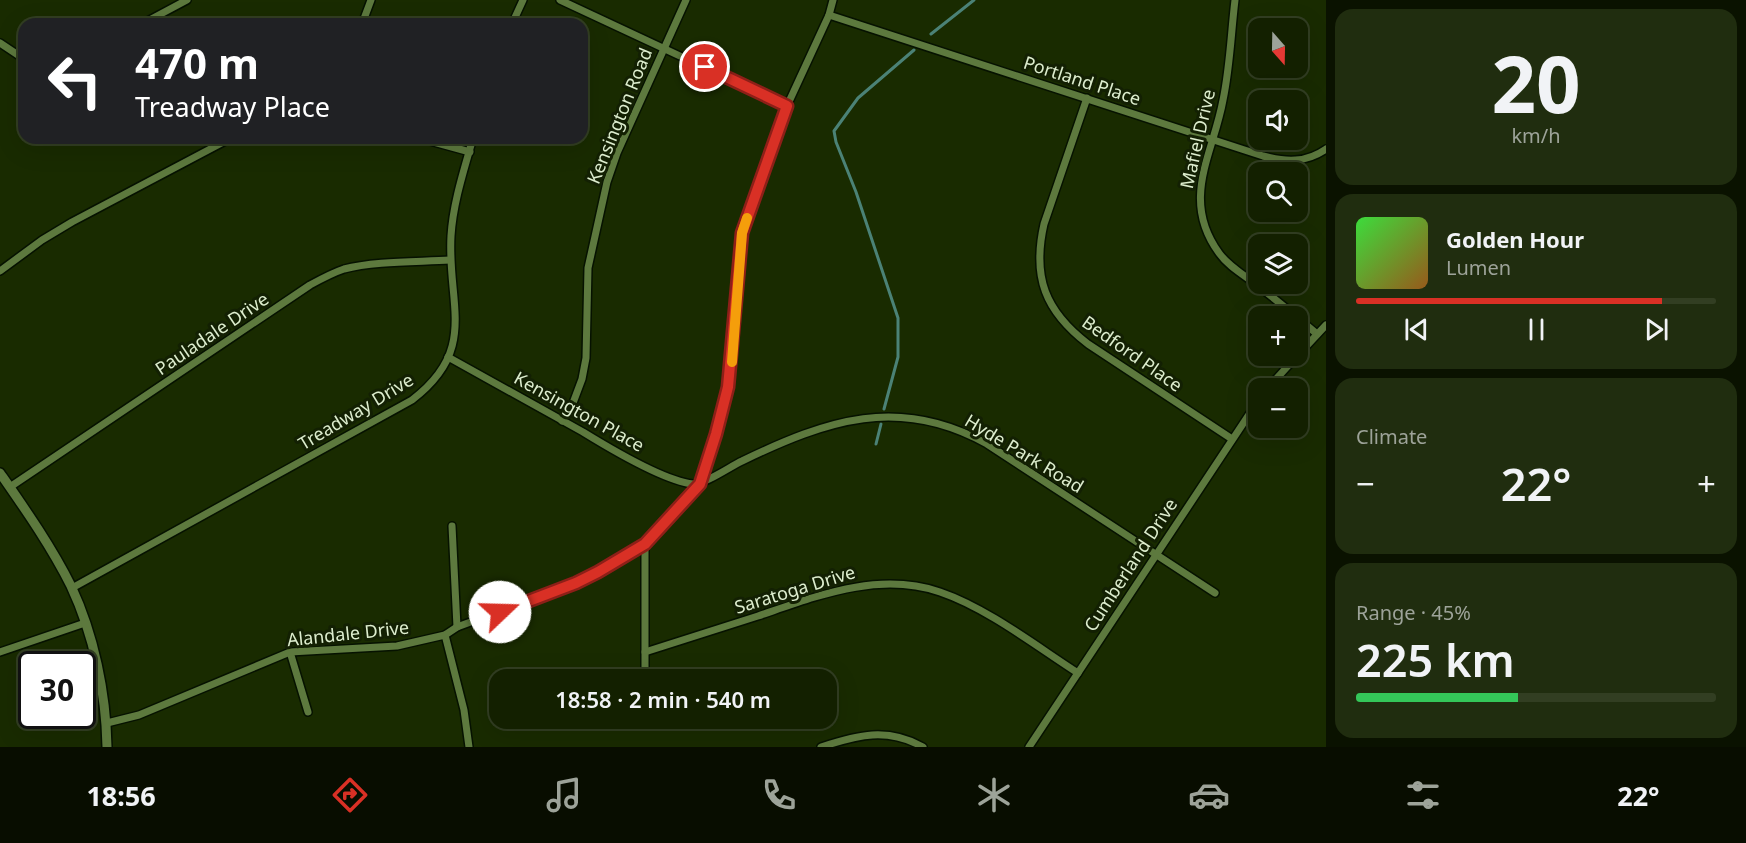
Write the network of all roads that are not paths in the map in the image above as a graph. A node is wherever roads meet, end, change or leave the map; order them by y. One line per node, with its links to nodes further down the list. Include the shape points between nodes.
1 (187, 0): 9 (street)
2 (371, 0): 10 (street)
3 (523, 0): 11 (street)
4 (560, 0): 13 (street)
5 (686, 0): 13 (street, Kensington Road)
6 (833, 0): 8 (street, Alandale Drive)
7 (1235, 0): 17 (street, Mafiel Drive, via 1223,102)
8 (829, 15): 15 (street, Portland Place); 16 (street, Alandale Drive)
9 (153, 18)
10 (364, 18)
11 (515, 18)
12 (0, 43): 14 (street)
13 (663, 48): 16 (street); 34 (street, Kensington Road, via 607,183 588,268 582,380)
14 (18, 55)
15 (1087, 98): 17 (street, Portland Place); 35 (street, Bedford Place, via 1044,224 1039,256 1044,288 1069,329)
16 (787, 106): 37 (street, Alandale Drive, via 742,233 728,387)
17 (1212, 139): 21 (street, Portland Place, via 1285,161 1310,158); 25 (street, Mafiel Drive, via 1200,182 1199,205 1206,231 1219,254)
18 (220, 144): 24 (street, via 72,222)
19 (441, 144): 22 (street)
20 (472, 144): 22 (street, Treadway Drive)
21 (1326, 149)
22 (470, 152): 23 (street, Treadway Drive, via 455,207)
23 (450, 260): 30 (street, Treadway Drive, via 456,313); 38 (street, Pauladale Drive, via 344,269 324,277)
24 (0, 271)
25 (1283, 306)
26 (1326, 325): 28 (street)
27 (1308, 326): 28 (street, Mafiel Drive)
28 (1317, 334): 29 (street)
29 (1308, 343)
30 (448, 357): 34 (street, Kensington Place); 42 (street, Treadway Drive, via 433,381 412,400)
31 (1287, 366): 32 (street)
32 (1277, 378)
33 (1248, 416): 35 (street, Cumberland Drive)
34 (562, 421): 37 (street, Kensington Place, via 663,474)
35 (1232, 440): 41 (street, Cumberland Drive)
36 (0, 473): 38 (street)
37 (700, 484): 40 (street, Alandale Drive); 41 (street, Hyde Park Road, via 755,455 832,426 872,417 917,418 958,429 987,444)
38 (10, 487): 42 (street)
39 (452, 526): 45 (street)
40 (645, 544): 45 (street, Alandale Drive, via 576,583); 49 (street)
41 (1156, 555): 43 (street, Hyde Park Road); 51 (street, Cumberland Drive)
42 (72, 588): 44 (street)
43 (1215, 593)
44 (85, 623): 47 (street); 53 (street)
45 (457, 627): 46 (street, Alandale Drive)
46 (445, 635): 48 (street, Alandale Drive, via 397,646); 55 (street)
47 (0, 651)
48 (290, 652): 52 (street); 53 (street, Alandale Drive, via 139,715)
49 (645, 652): 50 (street); 51 (street, Saratoga Drive, via 839,589 880,583 910,585 957,598)
50 (645, 669)
51 (1078, 673): 58 (street, Cumberland Drive)
52 (308, 712)
53 (106, 723): 54 (street)
54 (107, 747)
55 (469, 747)
56 (820, 747): 57 (street, via 866,734 898,736)
57 (923, 747)
58 (1029, 747)

